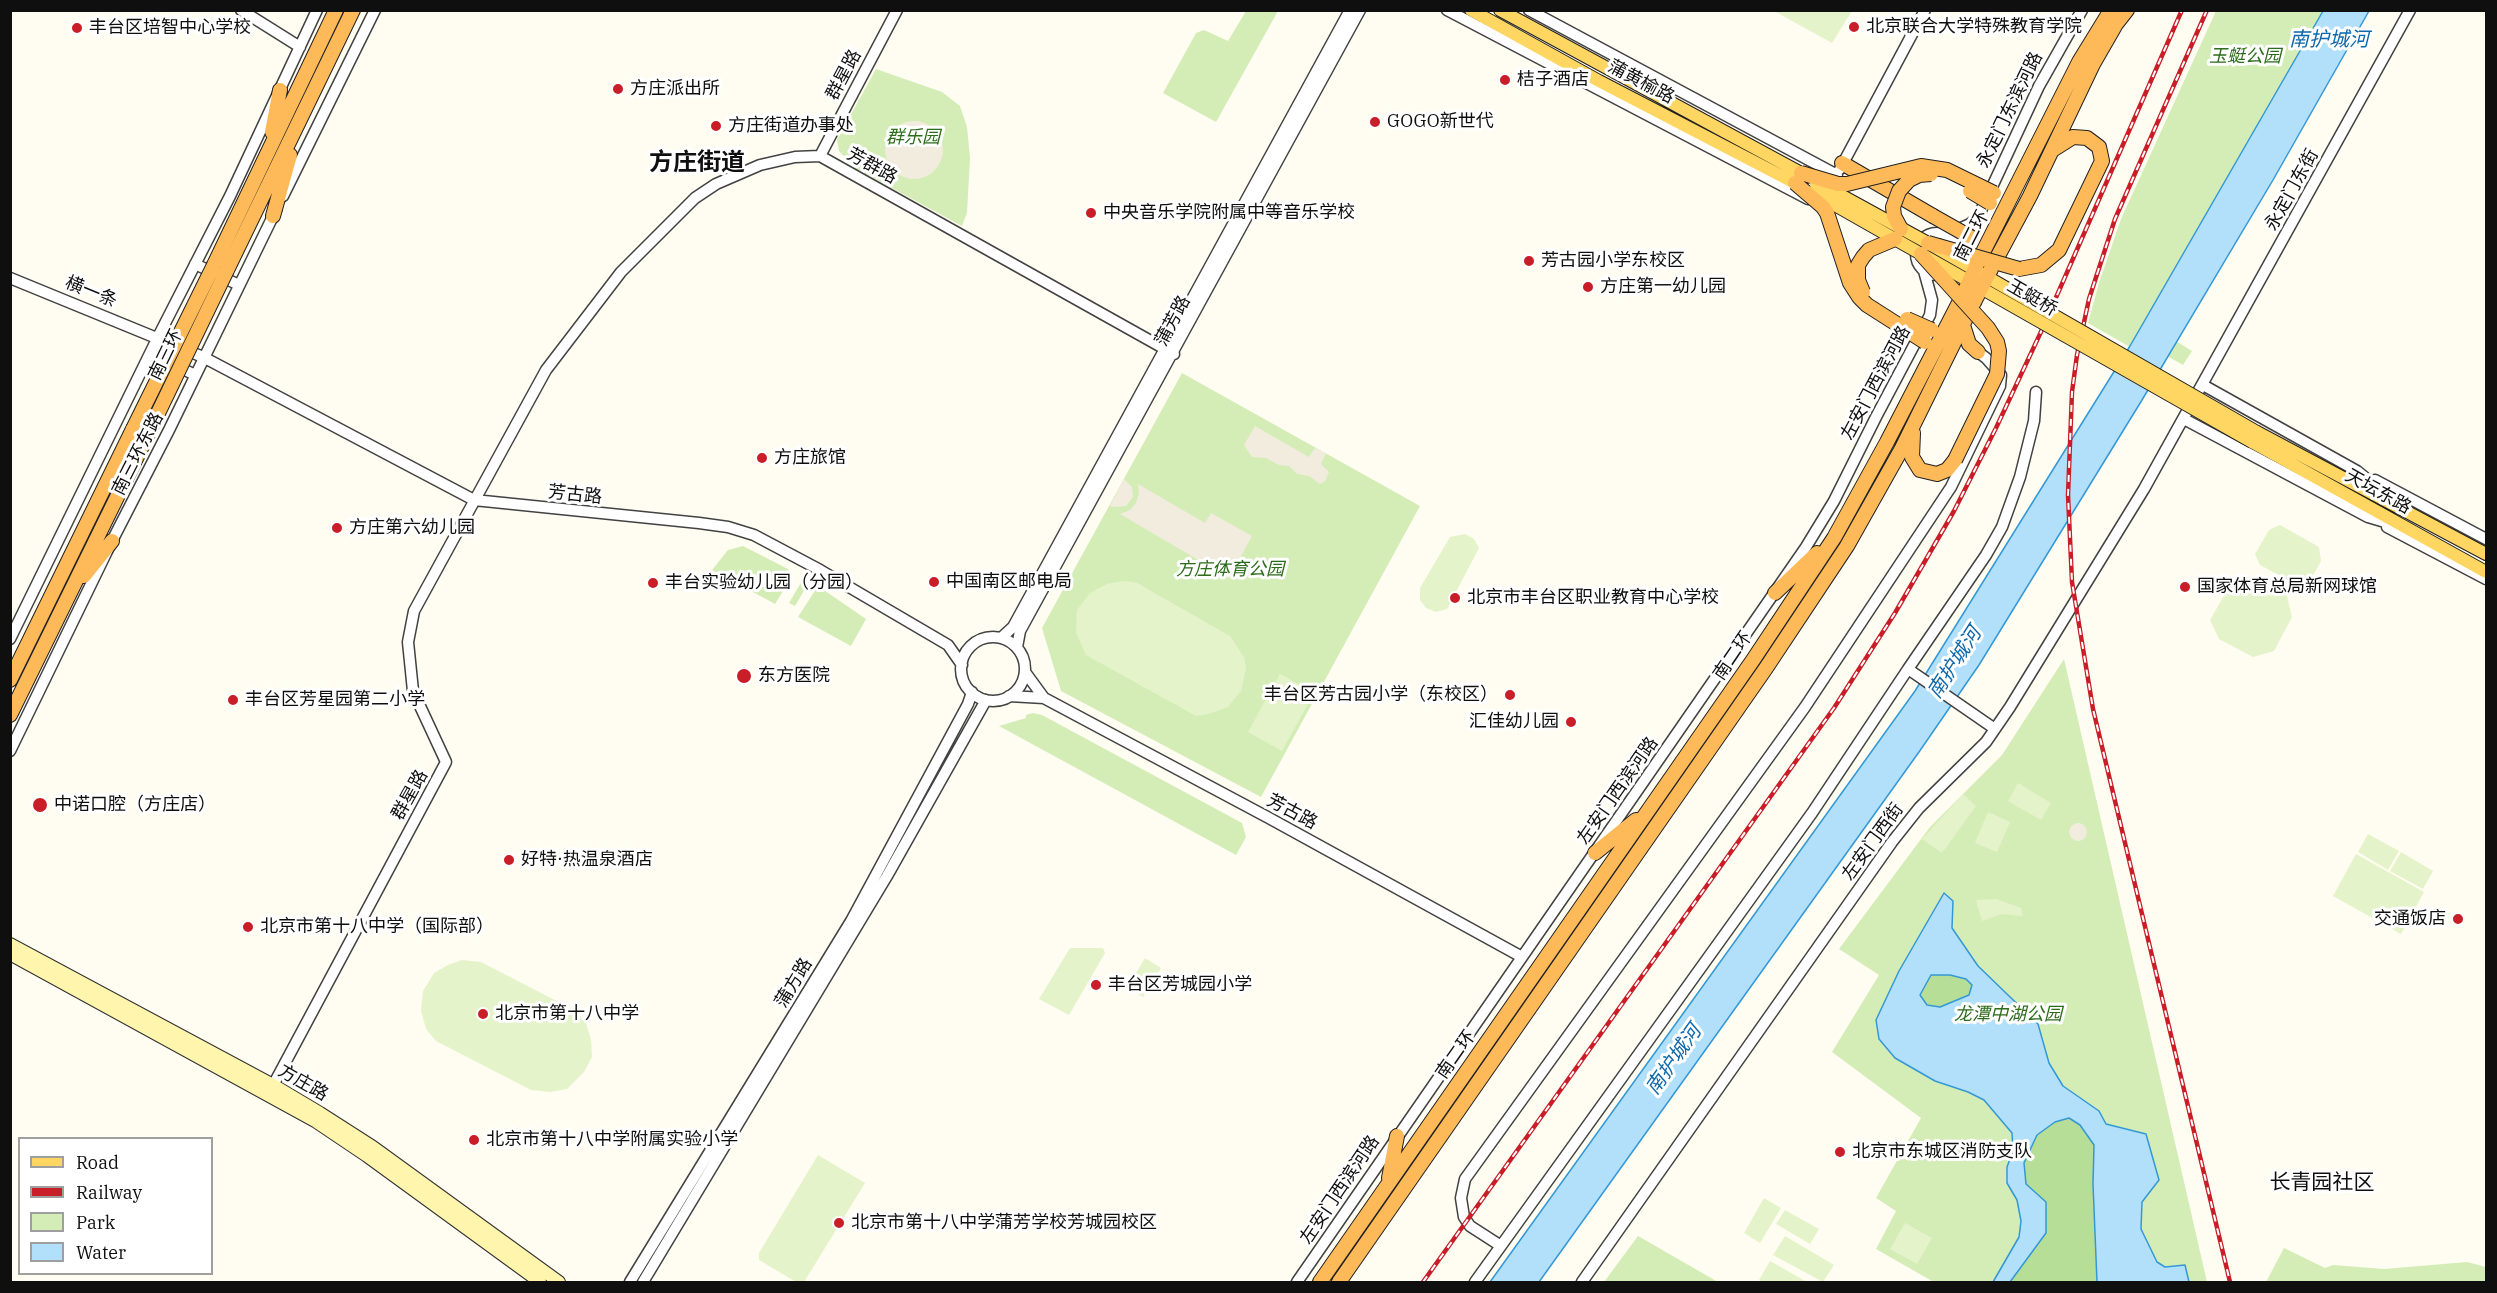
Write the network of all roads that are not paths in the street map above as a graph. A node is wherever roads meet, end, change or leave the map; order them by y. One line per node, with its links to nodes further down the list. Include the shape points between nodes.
1 (241, 10): 18 (street)
2 (318, 10): 18 (street, 南三环东路)
3 (336, 10): 23 (highway, 南三环)
4 (353, 10): 22 (highway, 南三环)
5 (375, 10): 31 (street, 南三环东路)
6 (897, 10): 25 (street, 群星路)
7 (1350, 10): 50 (street, 蒲芳路)
8 (1360, 10): 50 (street, 蒲芳路)
9 (1447, 10): 19 (street)
10 (1471, 10): 20 (main road, 蒲黄榆路)
11 (1500, 10): 28 (main road, 蒲黄榆路)
12 (1528, 10): 26 (street)
13 (1925, 10): 26 (street)
14 (2082, 10): 33 (street, 永定门东滨河路, via 2039,86 1982,208 1970,224)
15 (2111, 10): 27 (highway, 南二环, via 2079,62)
16 (2127, 10): 24 (highway, 南二环, via 2093,64)
17 (2410, 10): 57 (street, 永定门东街)
18 (300, 47): 21 (street, 南三环东路)
19 (1573, 77): 20 (main road); 29 (street, via 1821,206)
20 (1599, 81): 28 (main road, 蒲黄榆路)
21 (280, 90): 23 (highway); 38 (street, 南三环东路)
22 (298, 124): 31 (highway); 79 (highway, 南三环, bridge)
23 (269, 149): 84 (highway, 南三环, bridge)
24 (2052, 150): 36 (highway, bridge, via 2066,140 2087,138 2099,147 2102,161 2059,250 2041,265 2019,269); 37 (highway, 南二环)
25 (820, 156): 50 (street, 芳群路); 68 (street, 芳群路, via 759,165 695,198 621,272 546,370)
26 (1840, 169): 29 (street); 35 (highway, bridge)
27 (2022, 176): 30 (highway); 34 (highway, 南二环)
28 (1798, 178): 30 (highway, bridge, via 1847,184 1929,166 1947,170); 32 (main road, 玉蜓桥, bridge); 47 (highway, bridge, via 1827,213 1850,284 1859,297 1878,312)
29 (1828, 193): 36 (street)
30 (1992, 198): 32 (highway, bridge, via 1930,173 1919,175 1903,185 1895,199); 34 (highway, via 1997,219)
31 (273, 216): 42 (street, 南三环东路)
32 (1898, 234): 36 (main road, 玉蜓桥, bridge); 47 (highway, bridge, via 1863,257 1858,269 1860,288 1877,304 1928,330)
33 (1946, 235): 36 (street, via 1933,233); 39 (street, via 1957,247)
34 (1992, 235): 35 (highway, via 1984,242); 37 (highway, 南二环)
35 (1972, 238): 37 (highway, via 1980,244)
36 (1920, 246): 40 (street, via 1916,259); 62 (highway, bridge, via 1988,328 1999,351 1997,374 1947,470 1925,473 1916,467 1911,449); 66 (main road, 玉蜓桥, bridge)
37 (1984, 261): 43 (highway, 南二环, bridge)
38 (195, 264): 42 (street); 44 (street, 南三环东路)
39 (1956, 267): 40 (street, via 1940,275); 60 (street)
40 (1924, 271): 78 (street, 左安门西滨河路, via 1932,300 1930,315 1834,501)
41 (10, 278): 48 (street, 横一条)
42 (239, 285): 49 (street, 南三环东路)
43 (1968, 300): 45 (highway, 南二环); 46 (highway, 南二环)
44 (167, 320): 48 (street, 南三环东路); 49 (street)
45 (1948, 324): 47 (highway); 55 (highway, 南二环)
46 (1963, 325): 51 (highway, via 1969,344); 54 (highway, 南二环)
47 (1929, 336): 55 (highway)
48 (158, 337): 52 (street, 南三环东路); 53 (street, 横一条)
49 (211, 341): 53 (street, 南三环东路)
50 (1170, 352): 80 (street, 蒲芳路, via 1013,627); 85 (street, 蒲芳路, via 1020,631)
51 (1978, 352): 54 (highway, via 1965,351); 106 (street, via 2001,375 2000,386 1951,487 1804,707 1465,1179 1461,1198 1464,1217 1470,1226)
52 (150, 353): 56 (street); 61 (street, 南三环东路)
53 (203, 357): 56 (street, 南三环东路); 68 (street, 芳古路)
54 (1947, 357): 62 (highway, 南二环)
55 (1930, 359): 72 (highway, 南二环)
56 (195, 375): 64 (street, 南三环东路)
57 (2203, 385): 59 (street); 60 (street, 永定门东街)
58 (2036, 392): 89 (street, via 2026,454 2002,527)
59 (2229, 399): 65 (street); 67 (street)
60 (2193, 402): 63 (street, 左安门西街)
61 (125, 409): 64 (street); 81 (street, 南三环东路)
62 (1916, 419): 113 (highway, 南二环, via 1847,546 1766,669)
63 (2184, 419): 65 (street); 96 (street, 左安门西街, via 2065,620)
64 (169, 430): 74 (street, 南三环东路)
65 (2210, 434): 70 (street)
66 (2255, 437): 69 (main road, 天坛东路); 71 (main road, 天坛东路)
67 (2357, 471): 69 (street); 73 (street)
68 (474, 500): 82 (street, 芳古路, via 740,530 814,567); 103 (street, 群星路, via 414,611 408,642 413,691 446,762)
69 (2406, 512): 75 (main road, 天坛东路)
70 (2368, 517): 71 (street); 77 (street)
71 (2410, 530): 76 (main road, 天坛东路)
72 (1834, 538): 78 (highway); 98 (highway, 南二环)
73 (2487, 539)
74 (112, 541): 79 (highway); 97 (street, 南三环东路)
75 (2487, 554)
76 (2487, 572)
77 (2487, 579)
78 (1775, 593): 99 (street, 左安门西滨河路)
79 (67, 599): 95 (highway, 南三环)
80 (1001, 638): 83 (street, via 985,638); 85 (street)
81 (10, 639)
82 (948, 645): 83 (street); 86 (street)
83 (972, 646): 86 (street)
84 (26, 647): 87 (highway); 90 (highway, 南三环)
85 (1017, 647): 88 (street)
86 (962, 665): 91 (street, via 964,682)
87 (10, 667)
88 (1025, 672): 92 (street, via 1021,684); 93 (street)
89 (1913, 672): 96 (street); 106 (street)
90 (10, 680)
91 (972, 692): 94 (street); 109 (street, 蒲方路, via 851,921)
92 (1009, 696): 93 (street); 94 (street)
93 (1044, 698): 102 (street, 芳古路)
94 (986, 700): 110 (street, 蒲方路, via 870,905)
95 (10, 715)
96 (1995, 729): 115 (street, 左安门西街, via 1892,842)
97 (10, 751)
98 (1650, 809): 99 (highway); 105 (highway, 南二环)
99 (1595, 853): 102 (street, 左安门西滨河路)
100 (10, 944): 103 (main road, 方庄路)
101 (10, 954): 103 (main road, 方庄路)
102 (1522, 957): 104 (street, 左安门西滨河路)
103 (271, 1090): 107 (main road, 方庄路); 108 (main road, 方庄路, via 373,1147)
104 (1397, 1136): 105 (highway); 111 (street, 左安门西滨河路)
105 (1388, 1186): 112 (highway, 南二环)
106 (1501, 1246): 114 (street)
107 (540, 1282)
108 (559, 1282)
109 (630, 1282)
110 (643, 1282)
111 (1297, 1282)
112 (1320, 1282)
113 (1339, 1282)
114 (1476, 1282)
115 (1582, 1282)

